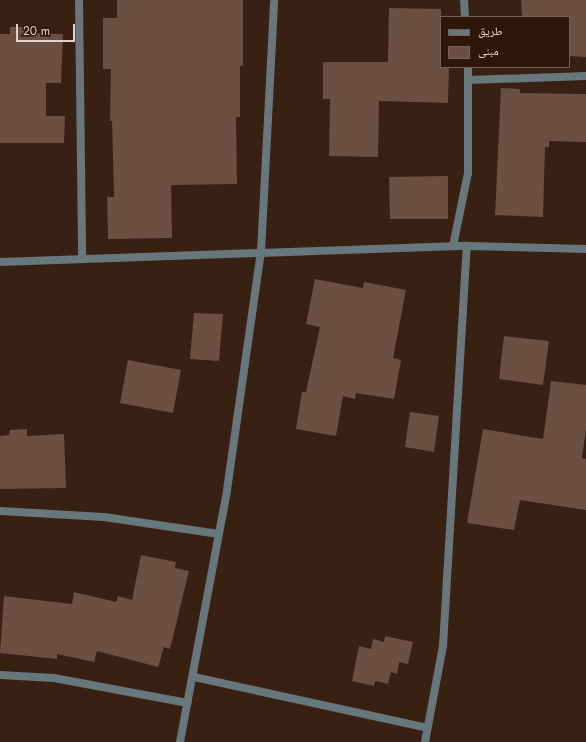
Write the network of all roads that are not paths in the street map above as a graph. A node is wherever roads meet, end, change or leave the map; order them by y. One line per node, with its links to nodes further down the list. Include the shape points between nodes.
1 (79, 0): 12 (street)
2 (274, 0): 11 (street)
3 (464, 0): 4 (street)
4 (465, 16)
5 (468, 68): 7 (street)
6 (586, 76): 7 (street)
7 (468, 80): 8 (street, via 468,172)
8 (453, 246): 9 (street); 11 (street)
9 (467, 246): 10 (street); 19 (street, via 443,646)
10 (586, 249)
11 (261, 252): 12 (street); 15 (street)
12 (82, 259): 13 (street)
13 (0, 262)
14 (0, 511): 15 (street, via 104,517)
15 (219, 534): 17 (street)
16 (0, 675): 18 (street, via 54,678)
17 (194, 677): 18 (street); 19 (street)
18 (188, 703): 20 (street)
19 (427, 728): 21 (street)
20 (180, 742)
21 (425, 742)

